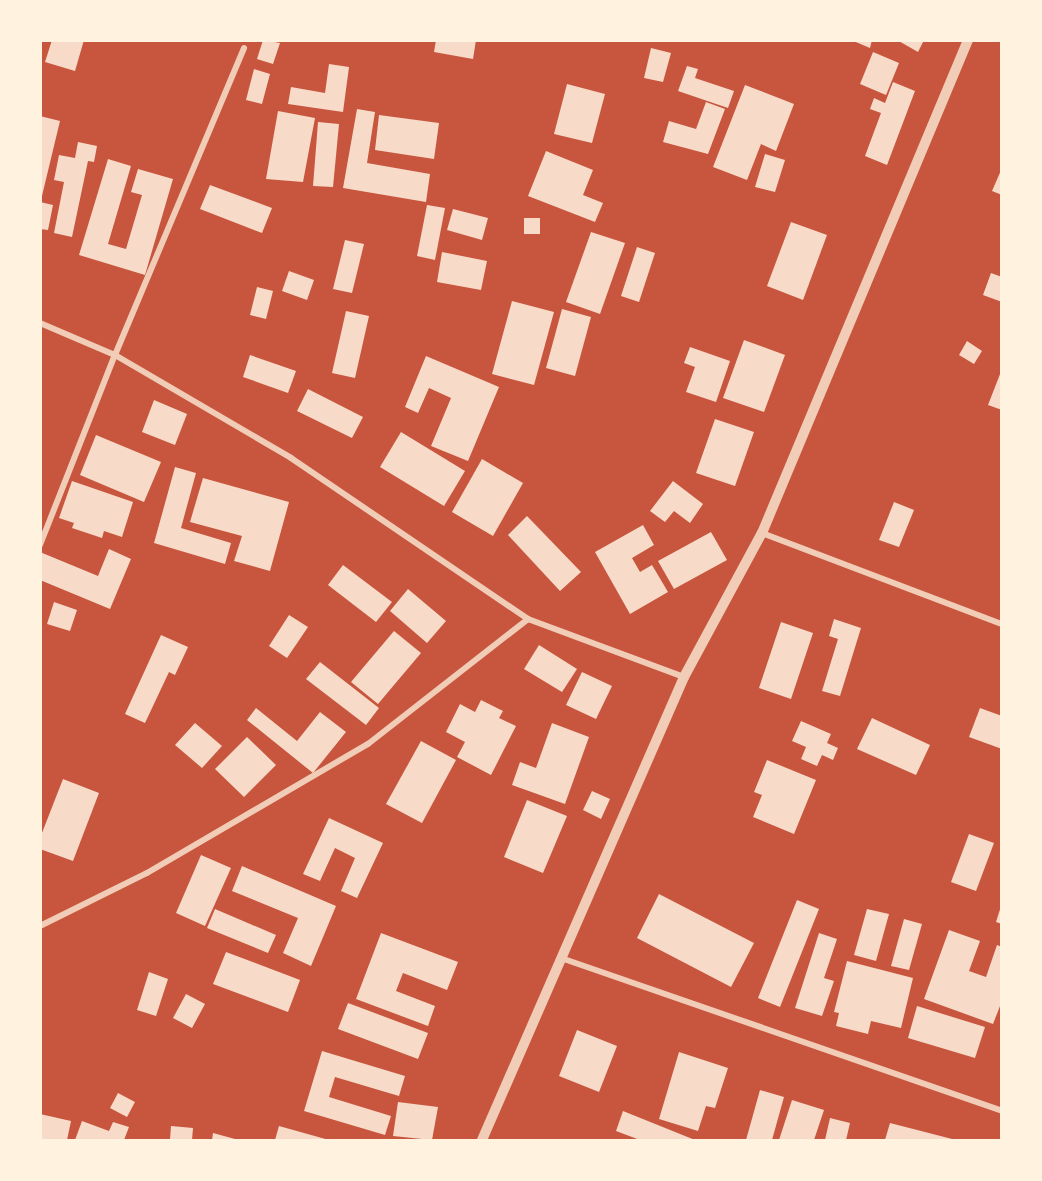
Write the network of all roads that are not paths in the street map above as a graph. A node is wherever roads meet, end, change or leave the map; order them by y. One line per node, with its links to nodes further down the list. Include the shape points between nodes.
1 (968, 40): 5 (street)
2 (244, 48): 4 (street)
3 (40, 323): 4 (street)
4 (115, 355): 6 (street); 7 (street, via 291,458)
5 (762, 533): 8 (street); 9 (street)
6 (40, 545)
7 (528, 619): 9 (street); 10 (street, via 368,744 147,873)
8 (1002, 624)
9 (684, 677): 11 (street)
10 (40, 926)
11 (560, 958): 12 (street); 13 (street)
12 (1002, 1111)
13 (482, 1140)

